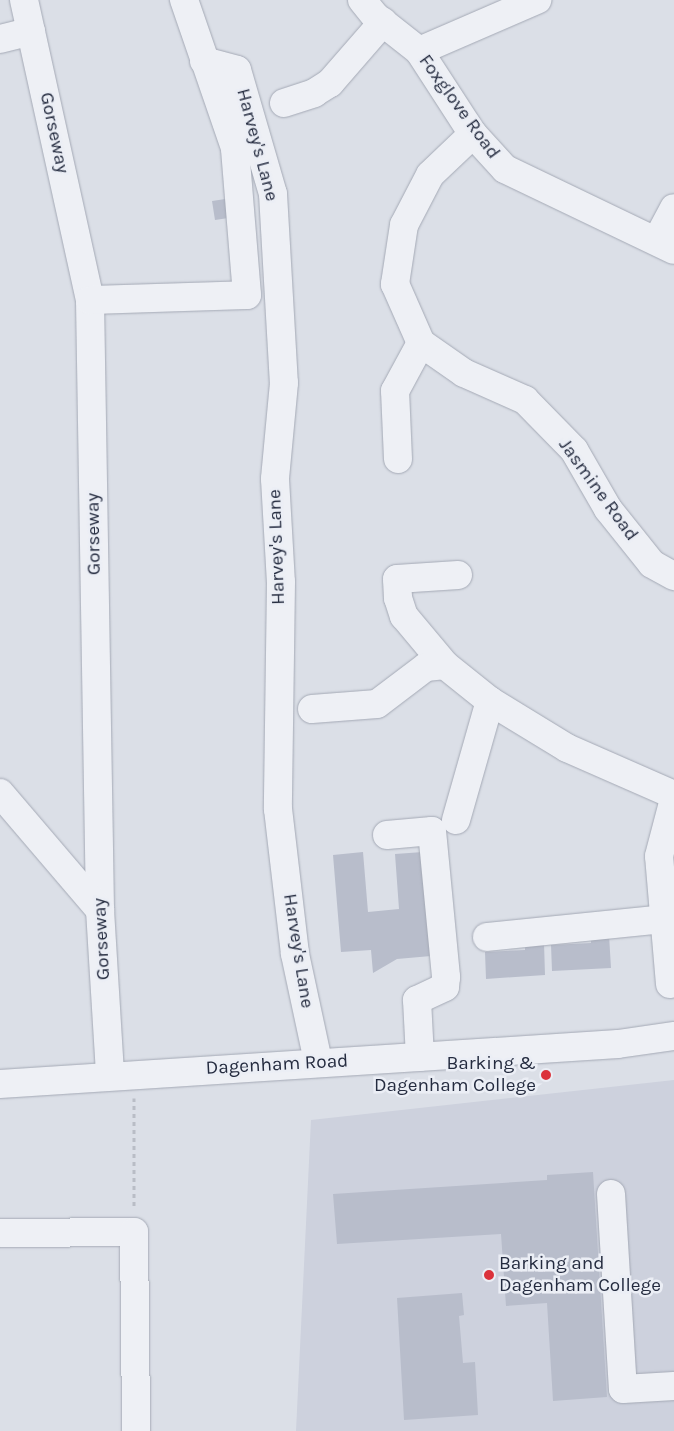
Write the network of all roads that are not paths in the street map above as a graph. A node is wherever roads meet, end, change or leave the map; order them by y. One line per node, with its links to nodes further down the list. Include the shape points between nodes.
1 (24, 0): 6 (street, Gorseway)
2 (184, 0): 9 (street)
3 (362, 0): 5 (street, Foxglove Road)
4 (537, 0): 8 (street)
5 (383, 22): 8 (street, Foxglove Road); 10 (street, via 330,83 314,94)
6 (32, 31): 7 (street); 14 (street, Gorseway)
7 (0, 39)
8 (419, 51): 11 (street, Foxglove Road)
9 (204, 61): 14 (street, via 235,148 247,295); 32 (street, Harvey's Lane, via 238,70 273,194 284,383 275,479 280,582 278,809 295,954)
10 (284, 103)
11 (474, 134): 13 (street, Foxglove Road, via 505,169); 15 (street, via 430,175 404,225 395,284)
12 (674, 208): 13 (street)
13 (665, 245)
14 (90, 300): 26 (street, Gorseway)
15 (421, 343): 16 (street, via 395,391); 18 (street, Jasmine Road, via 464,373 525,400 574,450 608,509 652,564)
16 (398, 459)
17 (458, 575): 19 (street, via 397,579 404,616)
18 (674, 576)
19 (445, 665): 20 (street); 21 (street, via 426,666 377,704)
20 (490, 701): 23 (street, via 567,748); 24 (street)
21 (312, 709)
22 (0, 793): 26 (street)
23 (674, 797): 27 (street, via 659,856)
24 (456, 820)
25 (387, 835): 31 (street, via 432,830 446,976 445,987 417,1000)
26 (100, 910): 33 (street, Gorseway)
27 (664, 919): 28 (street); 29 (street)
28 (487, 937)
29 (670, 984)
30 (674, 1036): 31 (street, Dagenham Road, via 618,1044)
31 (420, 1057): 32 (street, Dagenham Road)
32 (318, 1061): 33 (street, Dagenham Road)
33 (122, 1075): 34 (street, Dagenham Road)
34 (0, 1084)
35 (610, 1194): 37 (street, via 623,1389)
36 (0, 1233): 38 (street, via 134,1232)
37 (674, 1386)
38 (136, 1431)

